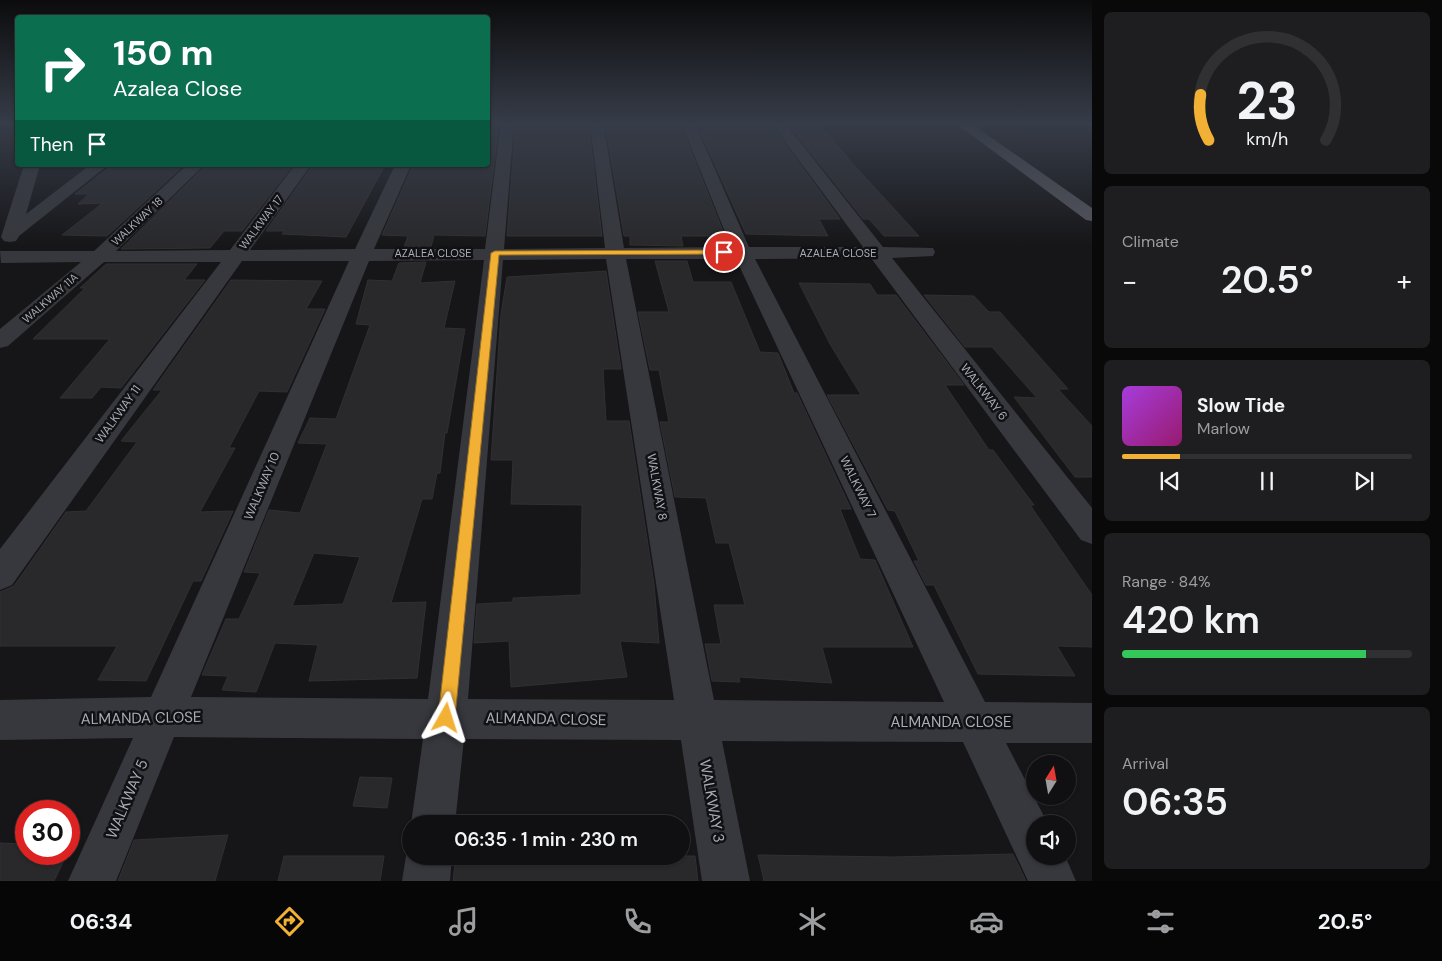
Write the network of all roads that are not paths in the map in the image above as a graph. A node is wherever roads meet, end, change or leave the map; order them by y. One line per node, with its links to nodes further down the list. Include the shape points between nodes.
1 (504, 163): 15 (street)
2 (602, 163): 16 (street, WALKWAY 8)
3 (704, 163): 13 (street, WALKWAY 7)
4 (808, 163): 17 (street, WALKWAY 6)
5 (1018, 163): 11 (main road)
6 (31, 167): 12 (street)
7 (97, 167): 12 (street)
8 (194, 167): 20 (street, WALKWAY 18)
9 (301, 167): 18 (street, WALKWAY 17)
10 (402, 167): 19 (street, WALKWAY 10)
11 (1092, 216)
12 (11, 234): 21 (street)
13 (742, 252): 16 (street, AZALEA CLOSE); 17 (street, AZALEA CLOSE); 29 (street, WALKWAY 7)
14 (926, 252): 17 (street, AZALEA CLOSE)
15 (495, 253): 16 (street, AZALEA CLOSE); 19 (street, AZALEA CLOSE); 26 (street)
16 (616, 253): 28 (street, WALKWAY 8)
17 (876, 253): 23 (street, WALKWAY 6)
18 (236, 254): 19 (street, AZALEA CLOSE); 20 (street, AZALEA CLOSE); 24 (street, WALKWAY 11)
19 (362, 254): 25 (street, WALKWAY 10)
20 (101, 255): 21 (street, AZALEA CLOSE); 22 (street, WALKWAY 11A)
21 (0, 258)
22 (0, 341)
23 (1092, 531)
24 (0, 574)
25 (161, 717): 26 (street, ALMANDA CLOSE); 27 (street, ALMANDA CLOSE); 35 (street, WALKWAY 5)
26 (446, 718): 28 (street, ALMANDA CLOSE); 31 (street)
27 (0, 720)
28 (698, 720): 29 (street, ALMANDA CLOSE); 37 (street, WALKWAY 3)
29 (975, 722): 30 (street, ALMANDA CLOSE); 32 (street, WALKWAY 7)
30 (1092, 723)
31 (434, 815)
32 (1026, 827)
33 (428, 865): 36 (street)
34 (1044, 865): 38 (street)
35 (92, 881)
36 (426, 881)
37 (726, 881)
38 (1052, 881)

